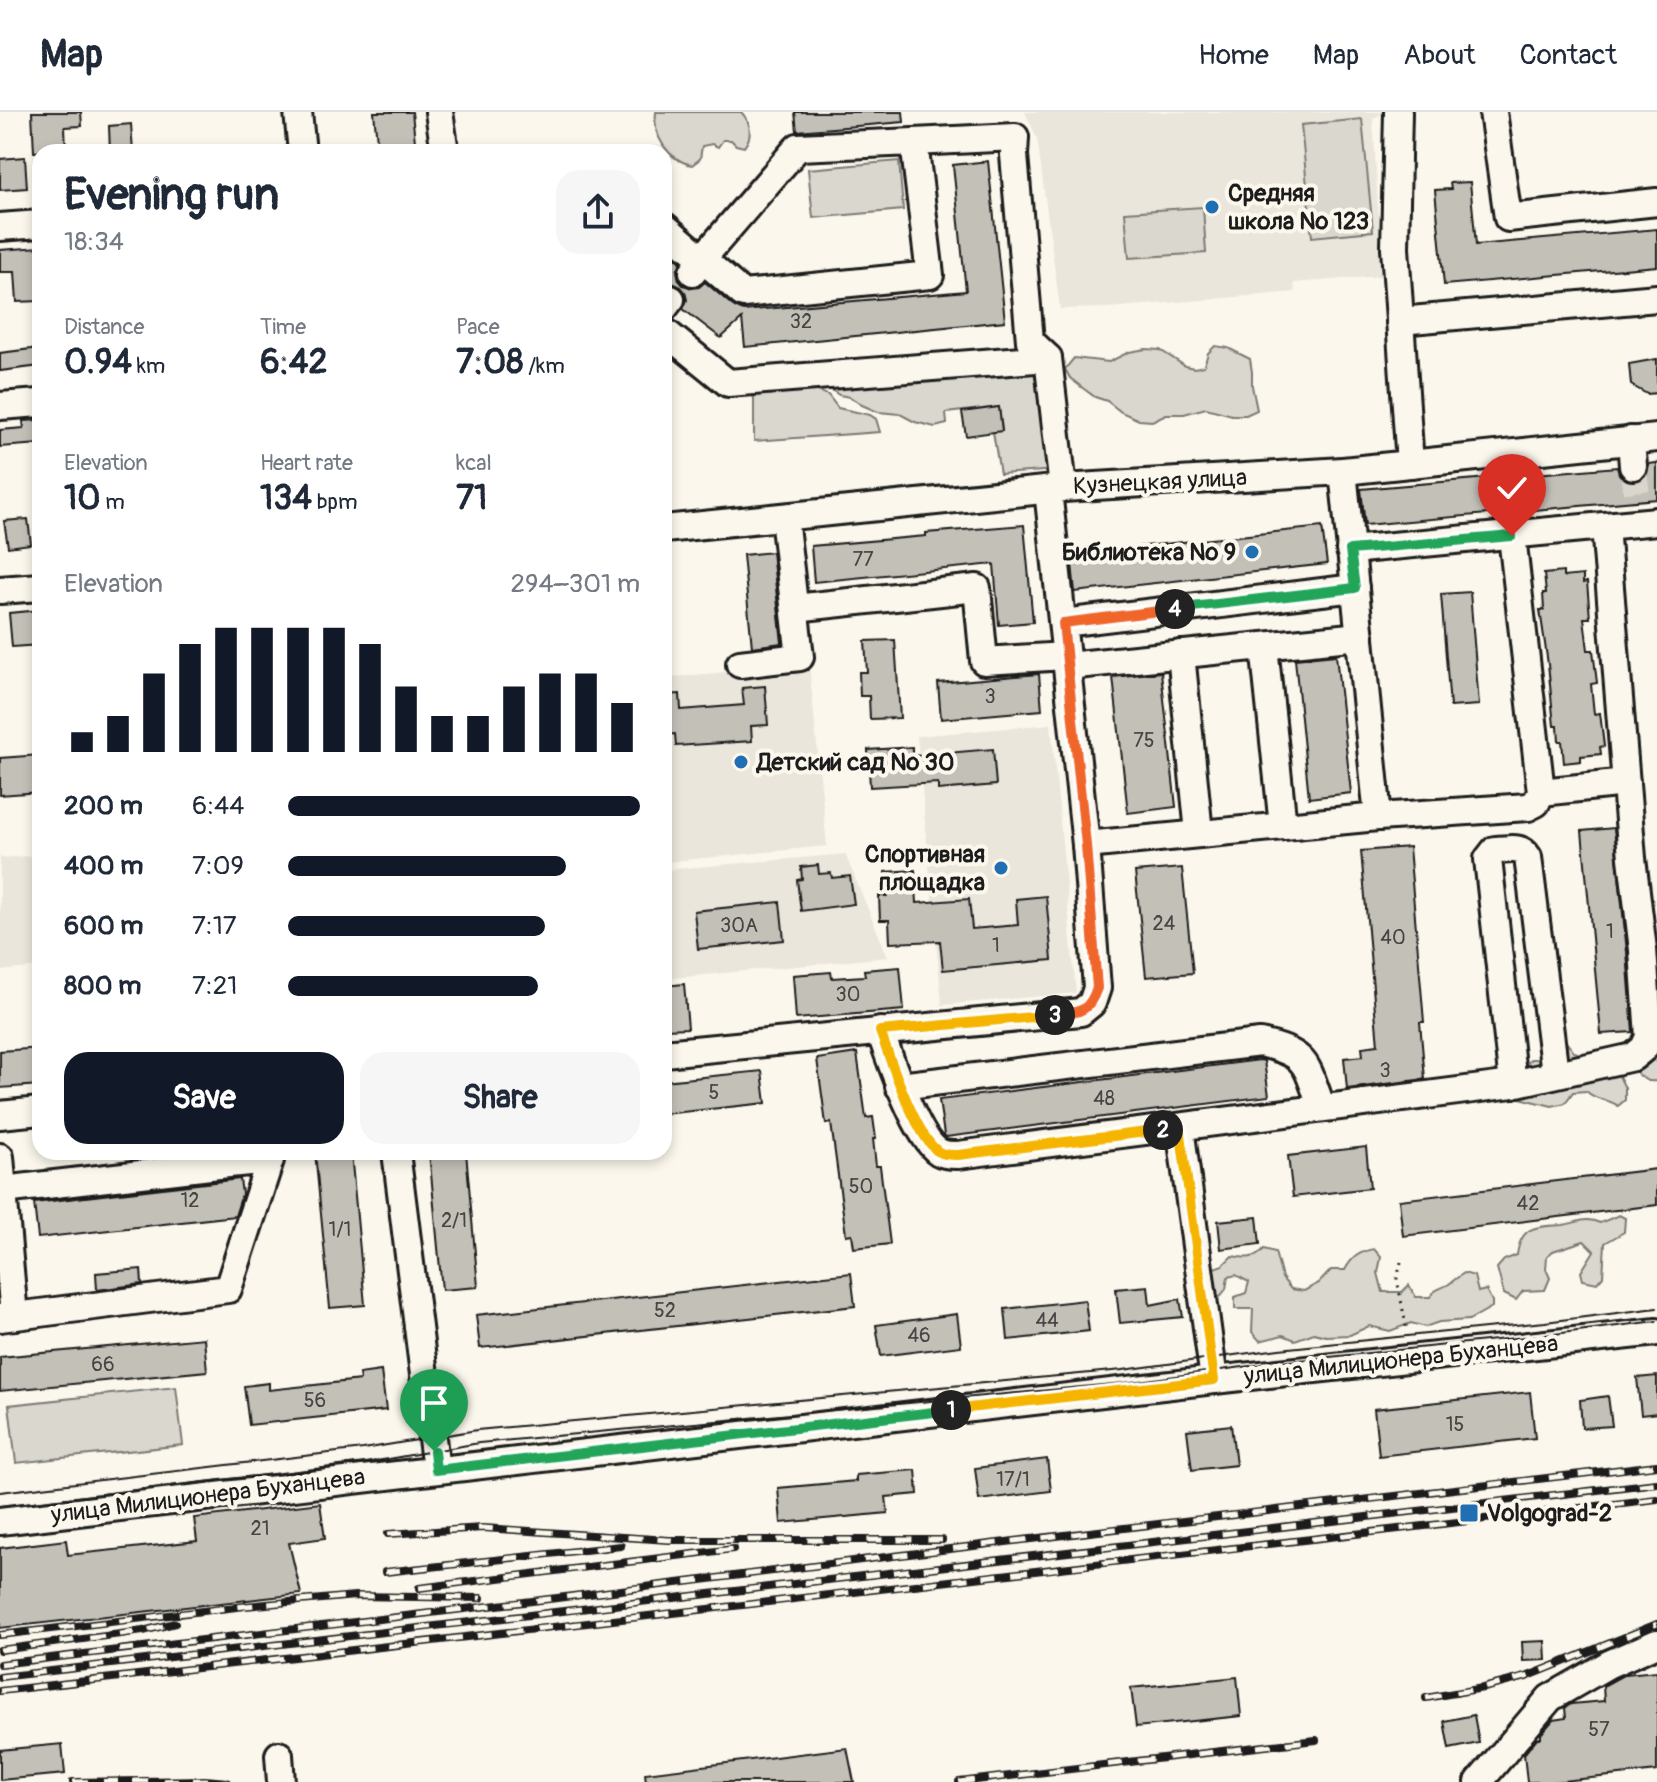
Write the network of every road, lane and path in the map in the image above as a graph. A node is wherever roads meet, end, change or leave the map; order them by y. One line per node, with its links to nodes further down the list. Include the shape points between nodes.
1 (298, 112): 6 (street)
2 (439, 112): 7 (street)
3 (1398, 112): 14 (street, via 1395,248)
4 (1493, 112): 8 (street, via 1508,218)
5 (914, 142): 12 (street, via 798,147); 12 (street, via 930,275 743,294); 16 (street, via 1015,137 1030,341)
6 (301, 144)
7 (444, 144)
8 (1657, 202)
9 (32, 225): 10 (street)
10 (0, 227)
11 (672, 235): 12 (street)
12 (698, 265)
13 (1657, 298): 14 (street)
14 (1400, 321): 20 (street)
15 (672, 338): 16 (street, via 728,383)
16 (1048, 358): 22 (street)
17 (32, 404): 18 (street)
18 (0, 406)
19 (1657, 438): 20 (street, Кузнецкая улица, via 1632,453)
20 (1410, 464): 21 (street, Кузнецкая улица)
21 (1343, 471): 22 (street, Кузнецкая улица); 28 (street)
22 (1056, 489): 24 (street, Кузнецкая улица); 33 (street)
23 (1645, 515): 25 (street)
24 (784, 517): 26 (street, Кузнецкая улица); 32 (street)
25 (1605, 526): 27 (street); 39 (street)
26 (672, 528)
27 (1512, 536): 28 (street); 40 (street)
28 (1350, 550): 30 (street)
29 (32, 588): 31 (street)
30 (1355, 588): 33 (street); 34 (street)
31 (0, 590)
32 (795, 608): 37 (street, via 977,588 984,661); 38 (street, via 800,657)
33 (1063, 623): 37 (street)
34 (1360, 636): 35 (street); 41 (street)
35 (1264, 646): 36 (street); 42 (street)
36 (1181, 654): 37 (street); 43 (street)
37 (1067, 661): 44 (street)
38 (740, 664)
39 (1626, 783): 40 (street); 47 (street, via 1649,1037 1633,1057)
40 (1541, 792): 41 (street, via 1528,807)
41 (1378, 817): 42 (street)
42 (1283, 826): 43 (street)
43 (1199, 833): 44 (street)
44 (1086, 845): 45 (street, via 1097,988 1092,1003 1081,1012)
45 (880, 1031): 46 (street); 49 (street)
46 (672, 1052)
47 (1555, 1073): 48 (street); 48 (street, via 1528,857 1520,849 1495,850 1488,859)
48 (1513, 1084): 50 (street)
49 (899, 1086): 50 (street, via 1260,1043 1294,1053 1305,1062); 53 (street, via 929,1143 941,1153)
50 (1322, 1108): 53 (street)
51 (32, 1112): 52 (street)
52 (0, 1115)
53 (1180, 1127): 63 (street)
54 (0, 1157): 58 (street)
55 (205, 1160): 58 (street)
56 (270, 1160): 60 (street, via 228,1289)
57 (397, 1160): 64 (street)
58 (3, 1190): 60 (street)
59 (1401, 1262): 61 (path, via 1397,1279)
60 (7, 1317)
61 (1407, 1331)
62 (1657, 1332): 63 (street, улица Милиционера Буханцева)
63 (1214, 1380): 64 (street, улица Милиционера Буханцева)
64 (436, 1470): 65 (street, улица Милиционера Буханцева)
65 (0, 1521)
66 (1657, 1643): 69 (street, via 1550,1698)
67 (279, 1755): 68 (street)
68 (281, 1782)
69 (1479, 1782)

